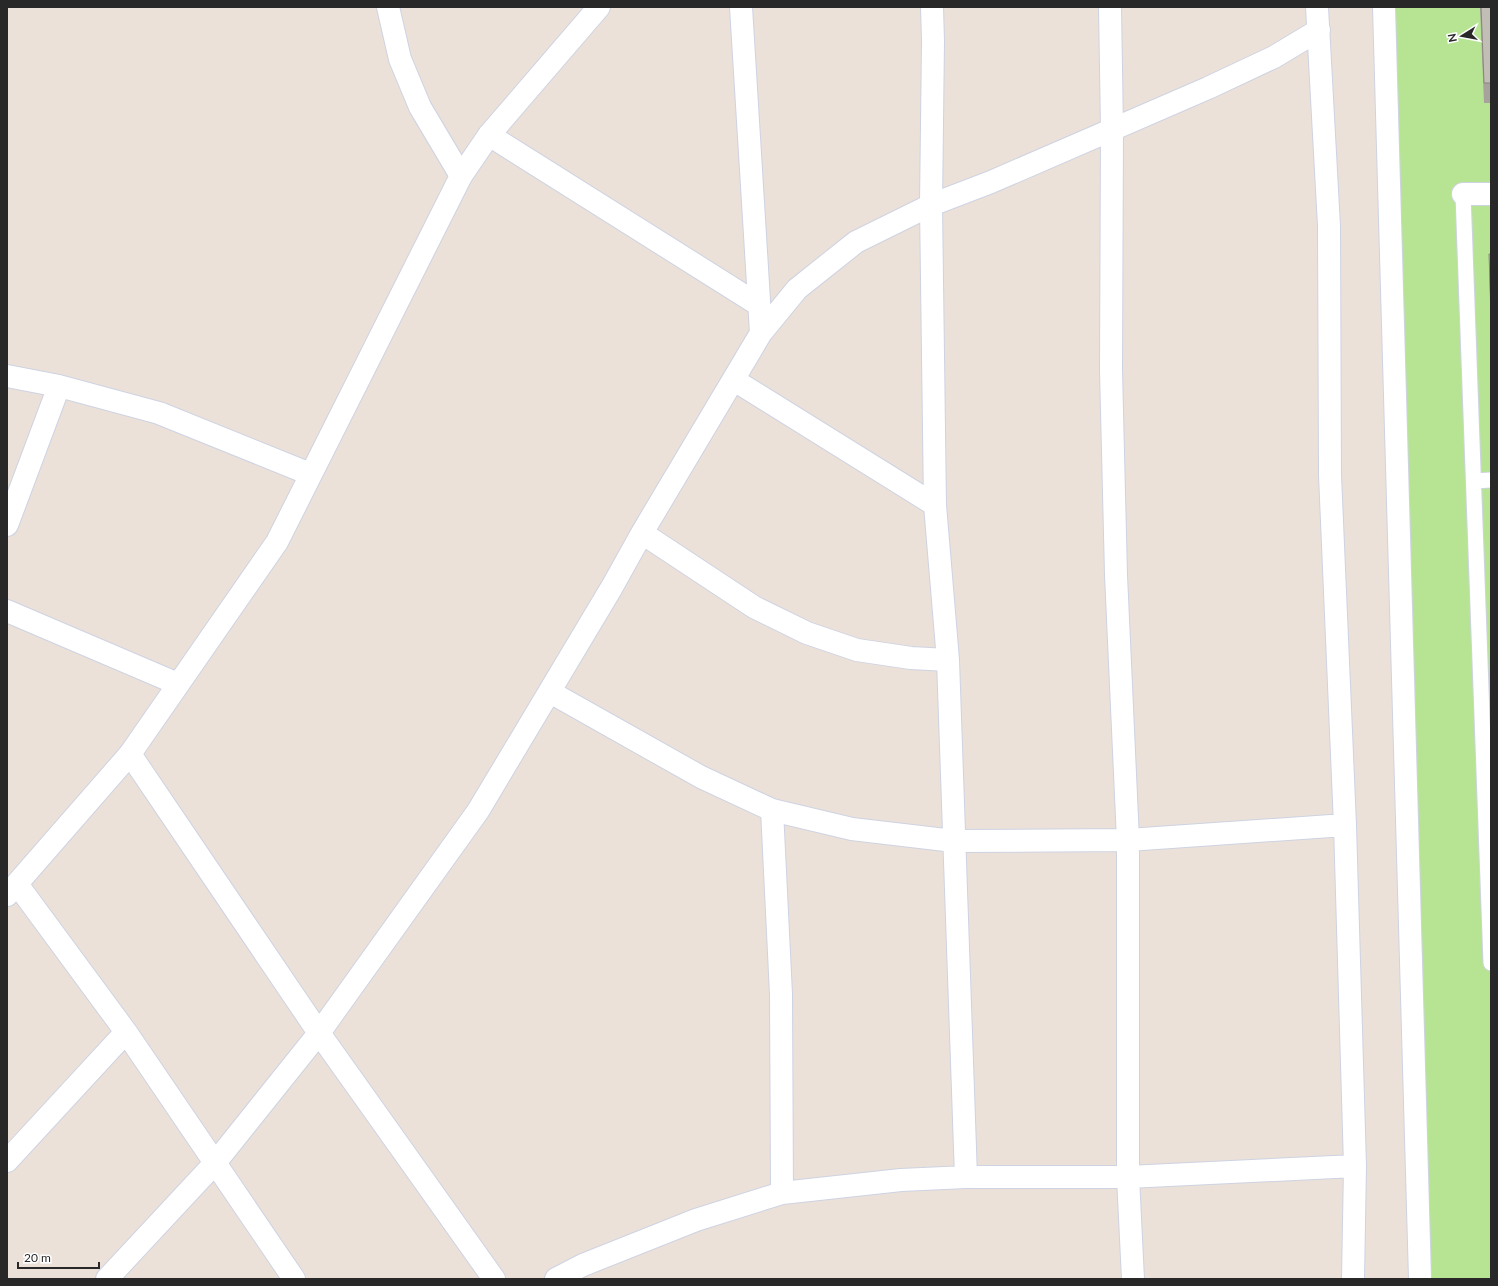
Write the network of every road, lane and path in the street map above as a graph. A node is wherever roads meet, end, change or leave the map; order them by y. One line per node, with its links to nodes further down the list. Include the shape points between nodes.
1 (388, 7): 11 (street, via 400,59 414,94)
2 (599, 7): 10 (street)
3 (741, 7): 15 (street)
4 (932, 7): 14 (street)
5 (1110, 7): 9 (street)
6 (1317, 7): 8 (street)
7 (1384, 7): 52 (street)
8 (1319, 30): 9 (street, via 1274,57); 33 (street, via 1328,226 1330,475)
9 (1112, 130): 14 (street); 34 (street, via 1110,370)
10 (489, 135): 11 (street); 15 (street)
11 (461, 176): 20 (street)
12 (1463, 194): 13 (street); 22 (lane)
13 (1491, 194)
14 (931, 205): 16 (street, via 856,242 798,289); 23 (street)
15 (759, 305): 16 (street)
16 (761, 333): 18 (street)
17 (7, 376): 19 (street)
18 (734, 380): 23 (street); 25 (street)
19 (58, 386): 20 (street, via 159,413); 24 (street)
20 (310, 474): 28 (street, via 277,542)
21 (1491, 480): 22 (lane)
22 (1474, 481): 30 (lane)
23 (935, 505): 27 (street)
24 (7, 525)
25 (642, 533): 27 (street, via 754,607 807,633 857,650 911,658); 29 (street)
26 (7, 611): 28 (street)
27 (948, 660): 35 (street)
28 (178, 684): 31 (street)
29 (550, 692): 32 (street, via 701,777); 39 (street, via 478,811)
30 (1486, 692): 37 (lane)
31 (130, 754): 36 (street); 39 (street)
32 (772, 810): 35 (street, via 852,829); 45 (street, via 781,994)
33 (1346, 825): 34 (street); 42 (street)
34 (1128, 840): 35 (street); 44 (street)
35 (954, 841): 43 (street)
36 (12, 890): 38 (street)
37 (1491, 963)
38 (126, 1032): 40 (street); 41 (street)
39 (319, 1033): 41 (street); 48 (street)
40 (7, 1161)
41 (215, 1163): 46 (street); 47 (street)
42 (1355, 1166): 44 (street); 51 (street)
43 (966, 1177): 44 (street); 45 (street, via 901,1180)
44 (1128, 1177): 50 (street)
45 (782, 1193): 49 (street, via 696,1220 583,1265)
46 (107, 1279)
47 (294, 1279)
48 (494, 1279)
49 (556, 1279)
50 (1133, 1279)
51 (1353, 1279)
52 (1420, 1279)

